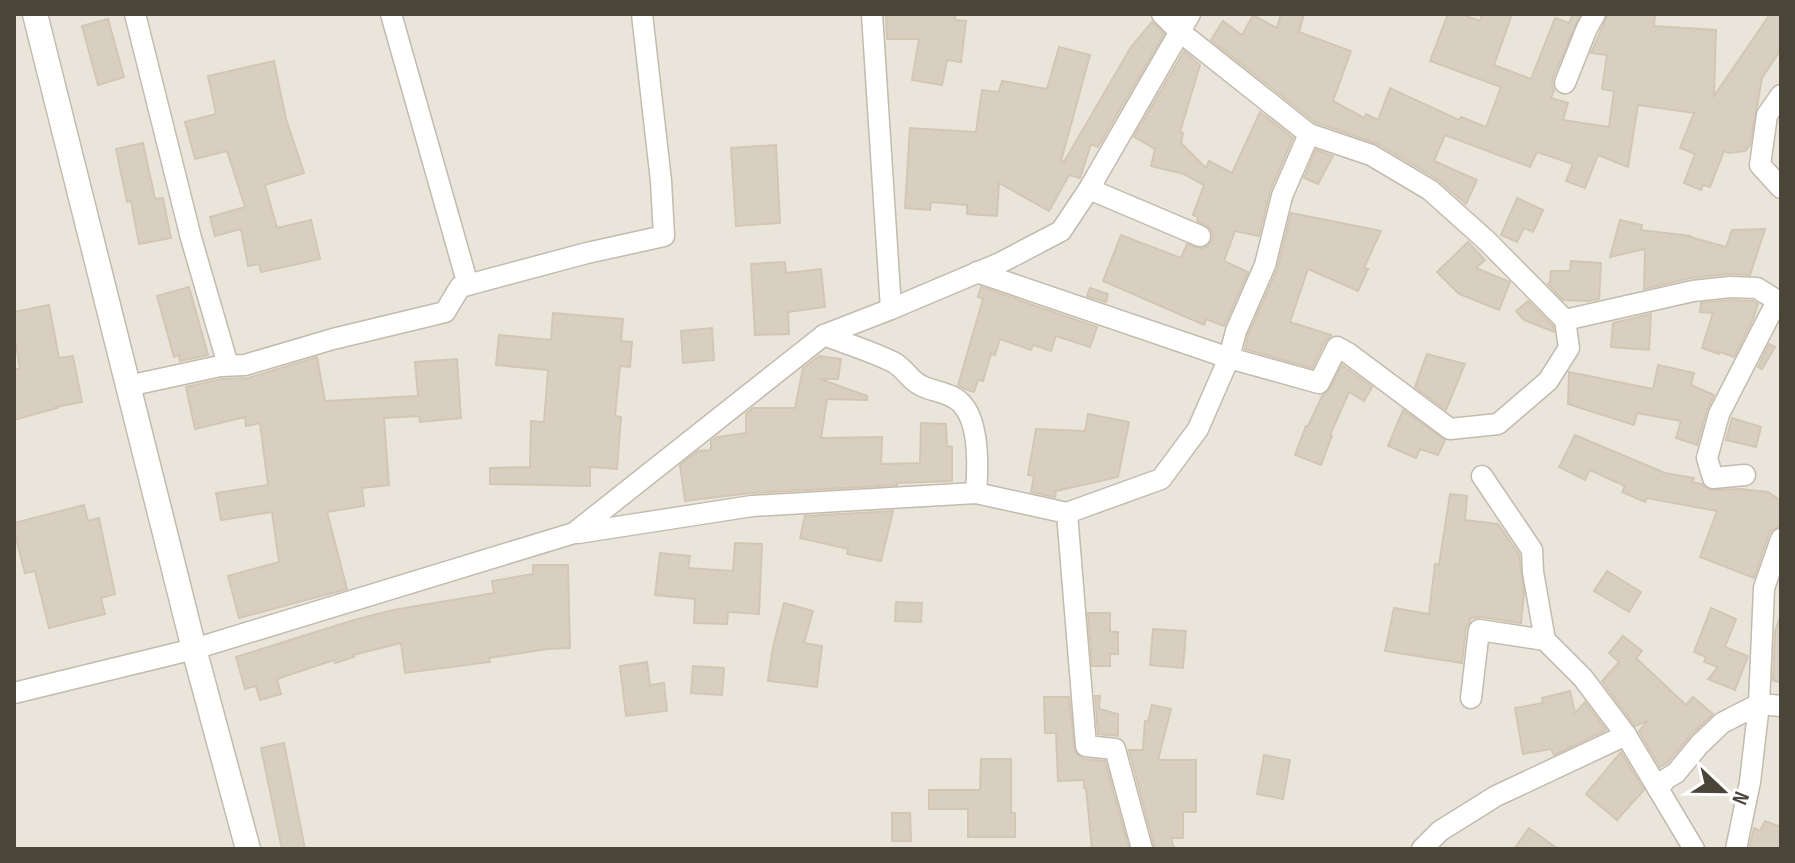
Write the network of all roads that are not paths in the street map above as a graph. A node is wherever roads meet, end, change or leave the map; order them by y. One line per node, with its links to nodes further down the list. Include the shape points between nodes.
1 (35, 14): 23 (street)
2 (135, 14): 22 (street)
3 (391, 14): 16 (street)
4 (642, 14): 16 (street, via 664,236)
5 (872, 14): 18 (street)
6 (1162, 14): 8 (street)
7 (1595, 14): 9 (street)
8 (1185, 23): 11 (street); 13 (street)
9 (1565, 83)
10 (1781, 95): 12 (street, via 1767,115 1760,165)
11 (1309, 134): 19 (street, via 1371,155 1430,190); 21 (street, via 1282,196 1265,265)
12 (1781, 188)
13 (1089, 189): 14 (street); 15 (street, via 1061,231)
14 (1200, 236)
15 (977, 272): 18 (street); 21 (street)
16 (468, 285): 22 (street, via 460,287 445,312 245,365)
17 (1779, 302): 19 (street, via 1757,288 1730,287); 24 (street, via 1719,414 1707,458 1713,478)
18 (891, 309): 20 (street)
19 (1565, 320): 21 (street, via 1569,348 1548,381 1498,424 1450,429 1337,347 1319,383)
20 (824, 335): 26 (street, via 896,363 921,386 961,403 975,436); 28 (street)
21 (1229, 358): 27 (street, via 1198,429 1161,479)
22 (228, 365): 23 (street)
23 (128, 386): 31 (street)
24 (1745, 475)
25 (1482, 476): 30 (street, via 1532,550)
26 (976, 493): 27 (street); 28 (street, via 752,506)
27 (1067, 513): 39 (street, via 1086,746 1115,749)
28 (574, 533): 31 (street)
29 (1781, 539): 34 (street, via 1764,588)
30 (1545, 640): 33 (street, via 1479,630); 36 (street, via 1583,678)
31 (194, 649): 32 (street); 38 (street)
32 (14, 693)
33 (1471, 698)
34 (1759, 704): 35 (street); 37 (street, via 1722,723); 42 (street)
35 (1781, 706)
36 (1626, 735): 37 (street); 40 (street, via 1496,796 1440,831)
37 (1658, 789): 41 (street)
38 (248, 849)
39 (1142, 849)
40 (1422, 849)
41 (1694, 849)
42 (1736, 849)

